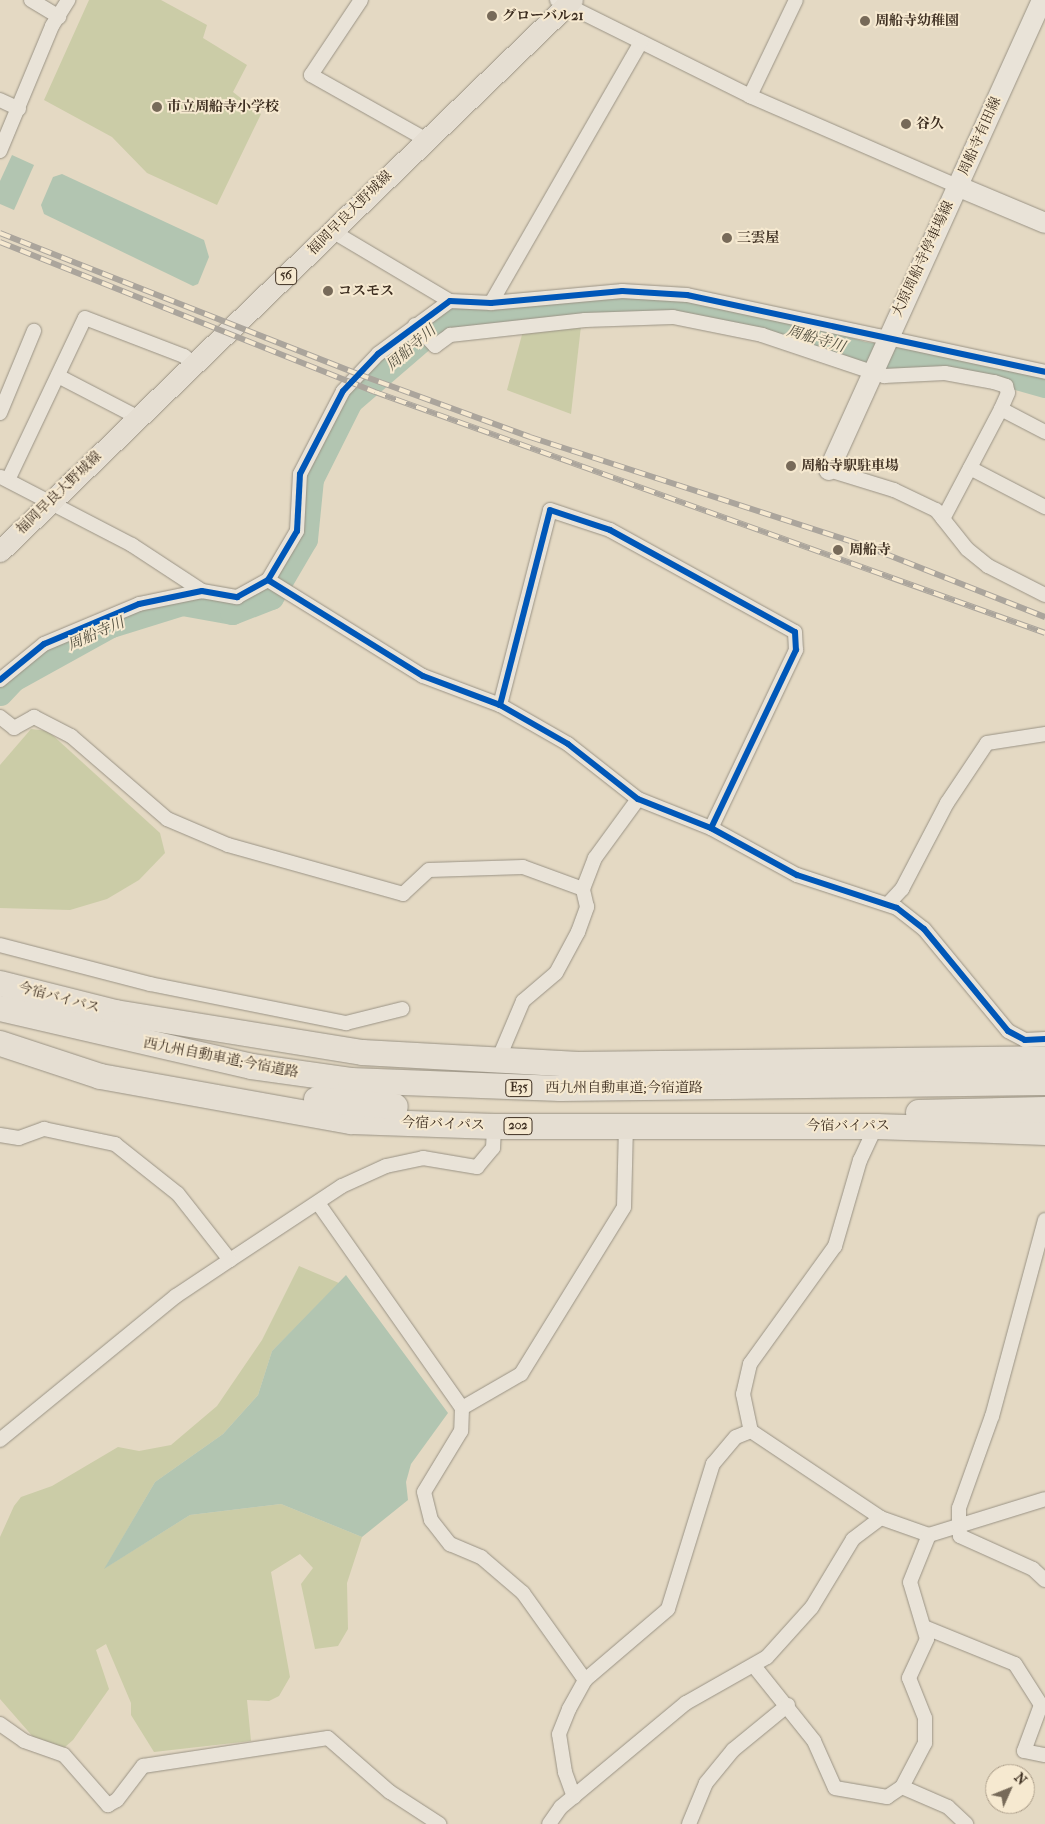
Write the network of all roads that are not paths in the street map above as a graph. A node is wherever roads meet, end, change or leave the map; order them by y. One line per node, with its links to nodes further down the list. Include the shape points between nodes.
1 (30, 0): 7 (street)
2 (68, 0): 7 (street)
3 (361, 0): 12 (street, via 311,75)
4 (796, 0): 9 (street)
5 (1042, 0): 14 (main road, 周船寺有田線)
6 (565, 2): 8 (street); 12 (main road, 福岡早良大野城線 / 56)
7 (58, 17): 11 (street)
8 (641, 42): 9 (street); 18 (street)
9 (750, 96): 14 (street)
10 (0, 100): 11 (street)
11 (19, 109): 13 (street)
12 (424, 139): 16 (main road, 福岡早良大野城線 / 56)
13 (0, 151)
14 (957, 186): 15 (main road, 周船寺有田線); 21 (main road, 大原周船寺停車場線)
15 (1045, 224)
16 (332, 231): 17 (street); 22 (main road, 福岡早良大野城線 / 56)
17 (450, 301): 18 (street); 19 (street)
18 (490, 303): 21 (street, via 622,291 686,295 737,303)
19 (418, 327): 23 (street, via 435,346 450,336 585,320 673,317 762,335); 37 (street, via 358,374 317,436 300,474 295,536)
20 (34, 331): 27 (street)
21 (883, 344): 23 (main road, 大原周船寺停車場線); 24 (street, via 957,350)
22 (194, 364): 25 (street, via 184,356 85,318); 28 (main road, 福岡早良大野城線 / 56)
23 (872, 370): 26 (street, via 884,376 946,374 994,382 1006,386 1008,392); 31 (main road, 大原周船寺停車場線)
24 (1045, 372)
25 (58, 376): 28 (street); 32 (street)
26 (1001, 409): 29 (street); 30 (street)
27 (0, 413)
28 (137, 418): 33 (main road, 福岡早良大野城線 / 56)
29 (1045, 432)
30 (970, 468): 34 (street); 35 (street)
31 (829, 470): 35 (street, via 894,490 936,510)
32 (4, 479): 33 (street)
33 (50, 502): 36 (main road, 福岡早良大野城線 / 56); 38 (street, via 132,545)
34 (1045, 507)
35 (943, 519): 39 (street, via 988,566)
36 (0, 550)
37 (268, 580): 38 (street, via 237,597); 41 (street, via 423,676)
38 (202, 591): 40 (street, via 139,604 78,628 44,644)
39 (1045, 595)
40 (0, 680)
41 (500, 706): 44 (street, via 568,744); 45 (street, via 550,510 610,530 795,632 796,650)
42 (0, 718): 46 (street, via 14,728 34,717 71,736 167,819 228,844 403,894 429,870 523,868)
43 (1045, 734): 47 (street, via 987,743 947,803 902,889)
44 (638, 799): 45 (street); 46 (street, via 595,858)
45 (711, 828): 47 (street, via 797,875)
46 (583, 890): 56 (street, via 587,907 578,932 556,973 522,1001)
47 (888, 904): 53 (street, via 924,929 1008,1031 1025,1040)
48 (0, 944): 51 (street, via 150,984 346,1023)
49 (0, 982): 56 (highway, 今宿バイパス, via 115,1012 362,1052)
50 (0, 1008): 57 (highway, 西九州自動車道;今宿道路 / E35, via 251,1066 350,1080 560,1088)
51 (402, 1010)
52 (0, 1035): 59 (highway, 西九州自動車道;今宿道路 / E35, via 236,1089 347,1102 560,1114)
53 (1045, 1039)
54 (0, 1043): 61 (highway, 今宿バイパス / 202, via 100,1076 352,1120)
55 (1045, 1058): 56 (highway, 今宿バイパス, via 775,1065)
56 (498, 1060)
57 (1045, 1082)
58 (1045, 1109): 59 (highway, 西九州自動車道;今宿道路 / E35)
59 (870, 1120): 60 (highway, via 936,1124); 62 (highway, 今宿バイパス / 202); 63 (highway, 今宿バイパス / 202); 69 (street, via 835,1246 750,1364 743,1394)
60 (1045, 1121)
61 (494, 1126): 62 (highway, 今宿バイパス / 202); 65 (street, via 493,1148 477,1166 439,1158 404,1162 342,1186)
62 (626, 1127): 68 (street, via 624,1207 521,1374)
63 (1045, 1132)
64 (0, 1135): 67 (street, via 19,1138 44,1129 115,1144 178,1194)
65 (318, 1203): 67 (street); 68 (street)
66 (1045, 1220): 73 (street, via 992,1416 959,1508)
67 (230, 1260): 70 (street, via 169,1302)
68 (462, 1408): 78 (street, via 461,1431 424,1492 431,1520 450,1544 481,1557 523,1592)
69 (751, 1431): 72 (street); 78 (street, via 736,1437 713,1464 668,1609)
70 (0, 1440)
71 (1045, 1499): 73 (street)
72 (881, 1518): 74 (street); 77 (street, via 853,1538 812,1607)
73 (959, 1522): 74 (street); 75 (street, via 960,1536 1033,1569)
74 (929, 1535): 76 (street, via 910,1582)
75 (1045, 1580)
76 (924, 1628): 81 (street, via 1015,1664 1041,1705 1024,1751); 82 (street, via 928,1639 909,1678 925,1718 925,1743)
77 (754, 1666): 79 (street); 83 (street, via 686,1703)
78 (585, 1680): 83 (street, via 559,1734 564,1772)
79 (788, 1706): 82 (street, via 814,1741 835,1788 887,1797); 86 (street, via 733,1750 706,1783)
80 (0, 1724): 84 (street, via 24,1741 73,1761 108,1805 117,1800 143,1766 328,1738 390,1792)
81 (1045, 1755)
82 (902, 1787): 87 (street, via 948,1807)
83 (574, 1797): 85 (street)
84 (439, 1824)
85 (549, 1824)
86 (689, 1824)
87 (966, 1824)

